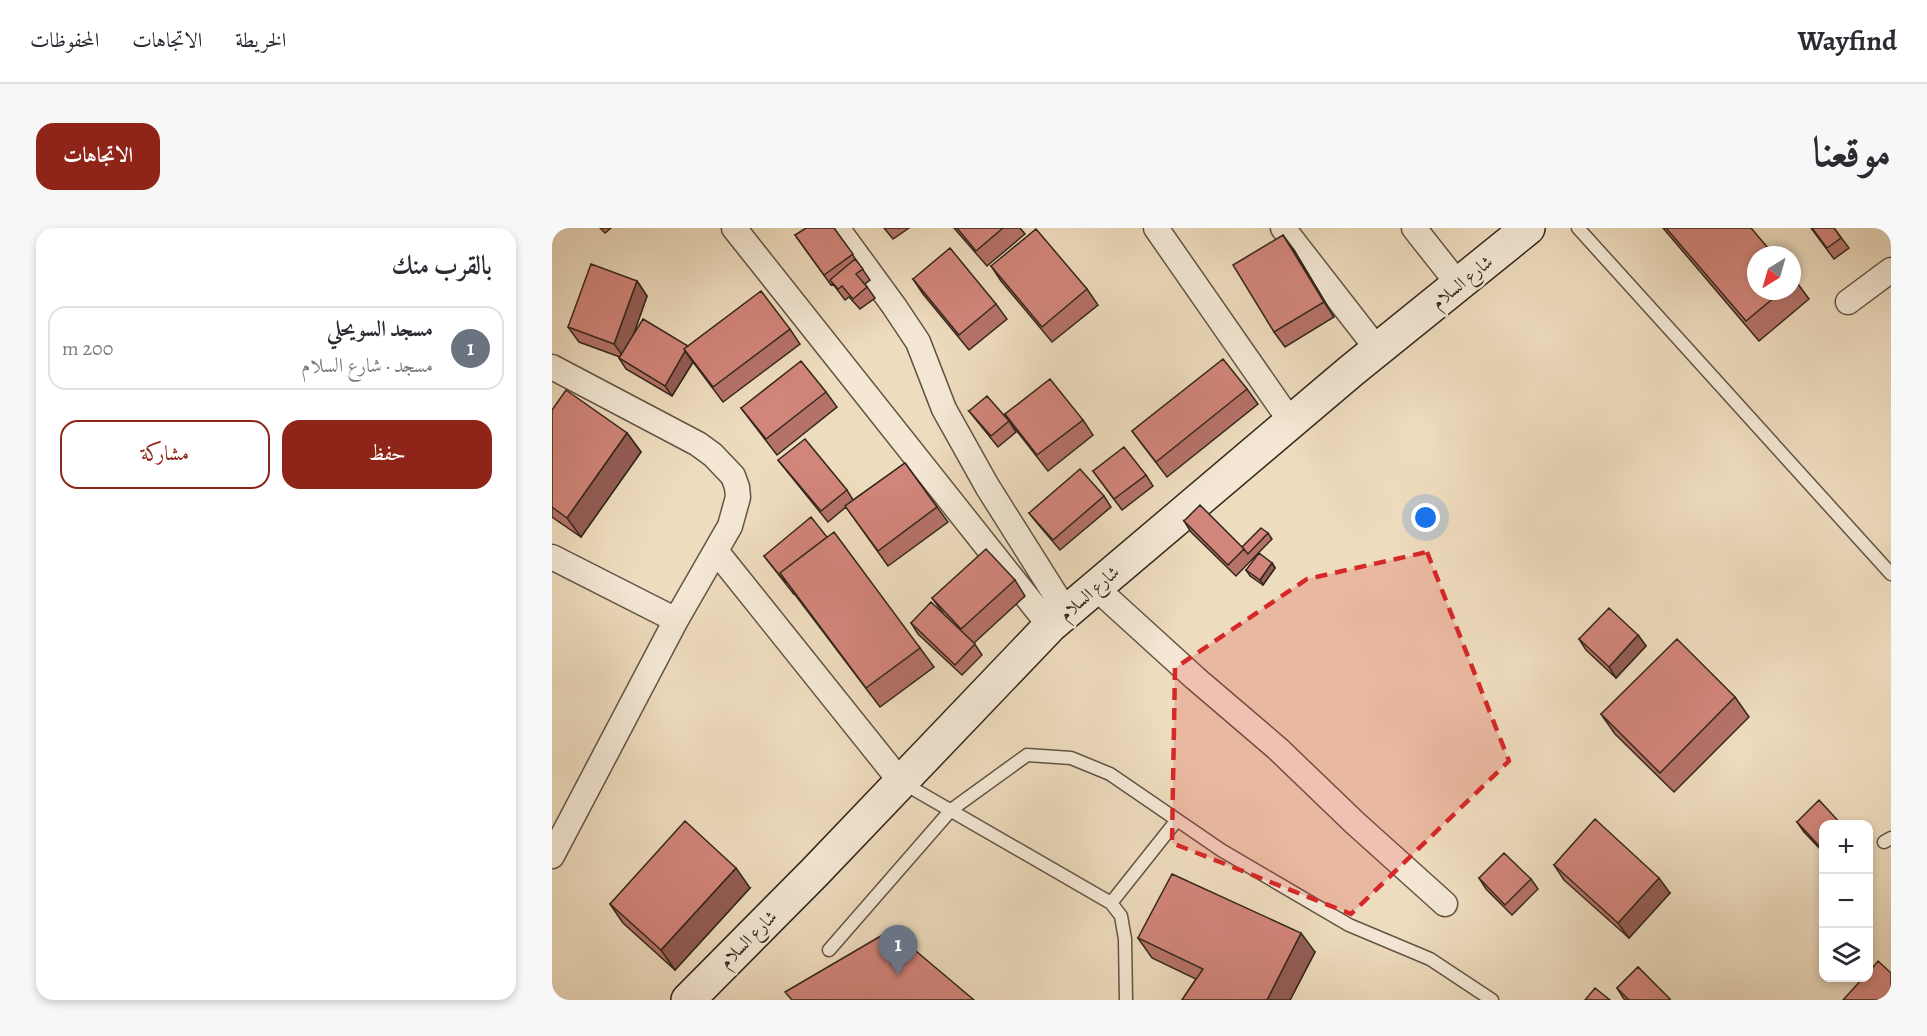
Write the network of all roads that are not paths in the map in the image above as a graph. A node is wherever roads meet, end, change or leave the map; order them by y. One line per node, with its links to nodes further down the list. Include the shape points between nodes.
1 (734, 228): 19 (street)
2 (837, 228): 19 (street, via 918,342 944,409)
3 (1156, 228): 13 (street)
4 (1283, 228): 11 (street)
5 (1414, 228): 9 (street)
6 (1528, 228): 9 (main road, شارع السلام)
7 (1578, 228): 16 (lane)
8 (1891, 270): 10 (street)
9 (1459, 285): 11 (main road, شارع السلام)
10 (1848, 302)
11 (1378, 350): 13 (main road, شارع السلام)
12 (552, 367): 14 (street, via 698,444 726,467 733,476 738,497 730,526)
13 (1291, 422): 17 (main road, شارع السلام)
14 (716, 551): 18 (street); 20 (street)
15 (552, 557): 18 (street)
16 (1891, 574)
17 (1095, 587): 19 (main road, شارع السلام); 25 (street)
18 (676, 620): 23 (street)
19 (1059, 620): 20 (main road, شارع السلام)
20 (901, 782): 21 (lane); 27 (main road, شارع السلام)
21 (951, 810): 22 (lane, via 1026,755 1071,758 1110,774); 24 (lane); 26 (lane)
22 (1177, 820): 24 (lane); 29 (lane, via 1349,925 1430,959)
23 (552, 856)
24 (1111, 903): 28 (lane, via 1121,916 1125,939)
25 (1445, 904)
26 (829, 950)
27 (688, 1000)
28 (1126, 1000)
29 (1492, 1000)

